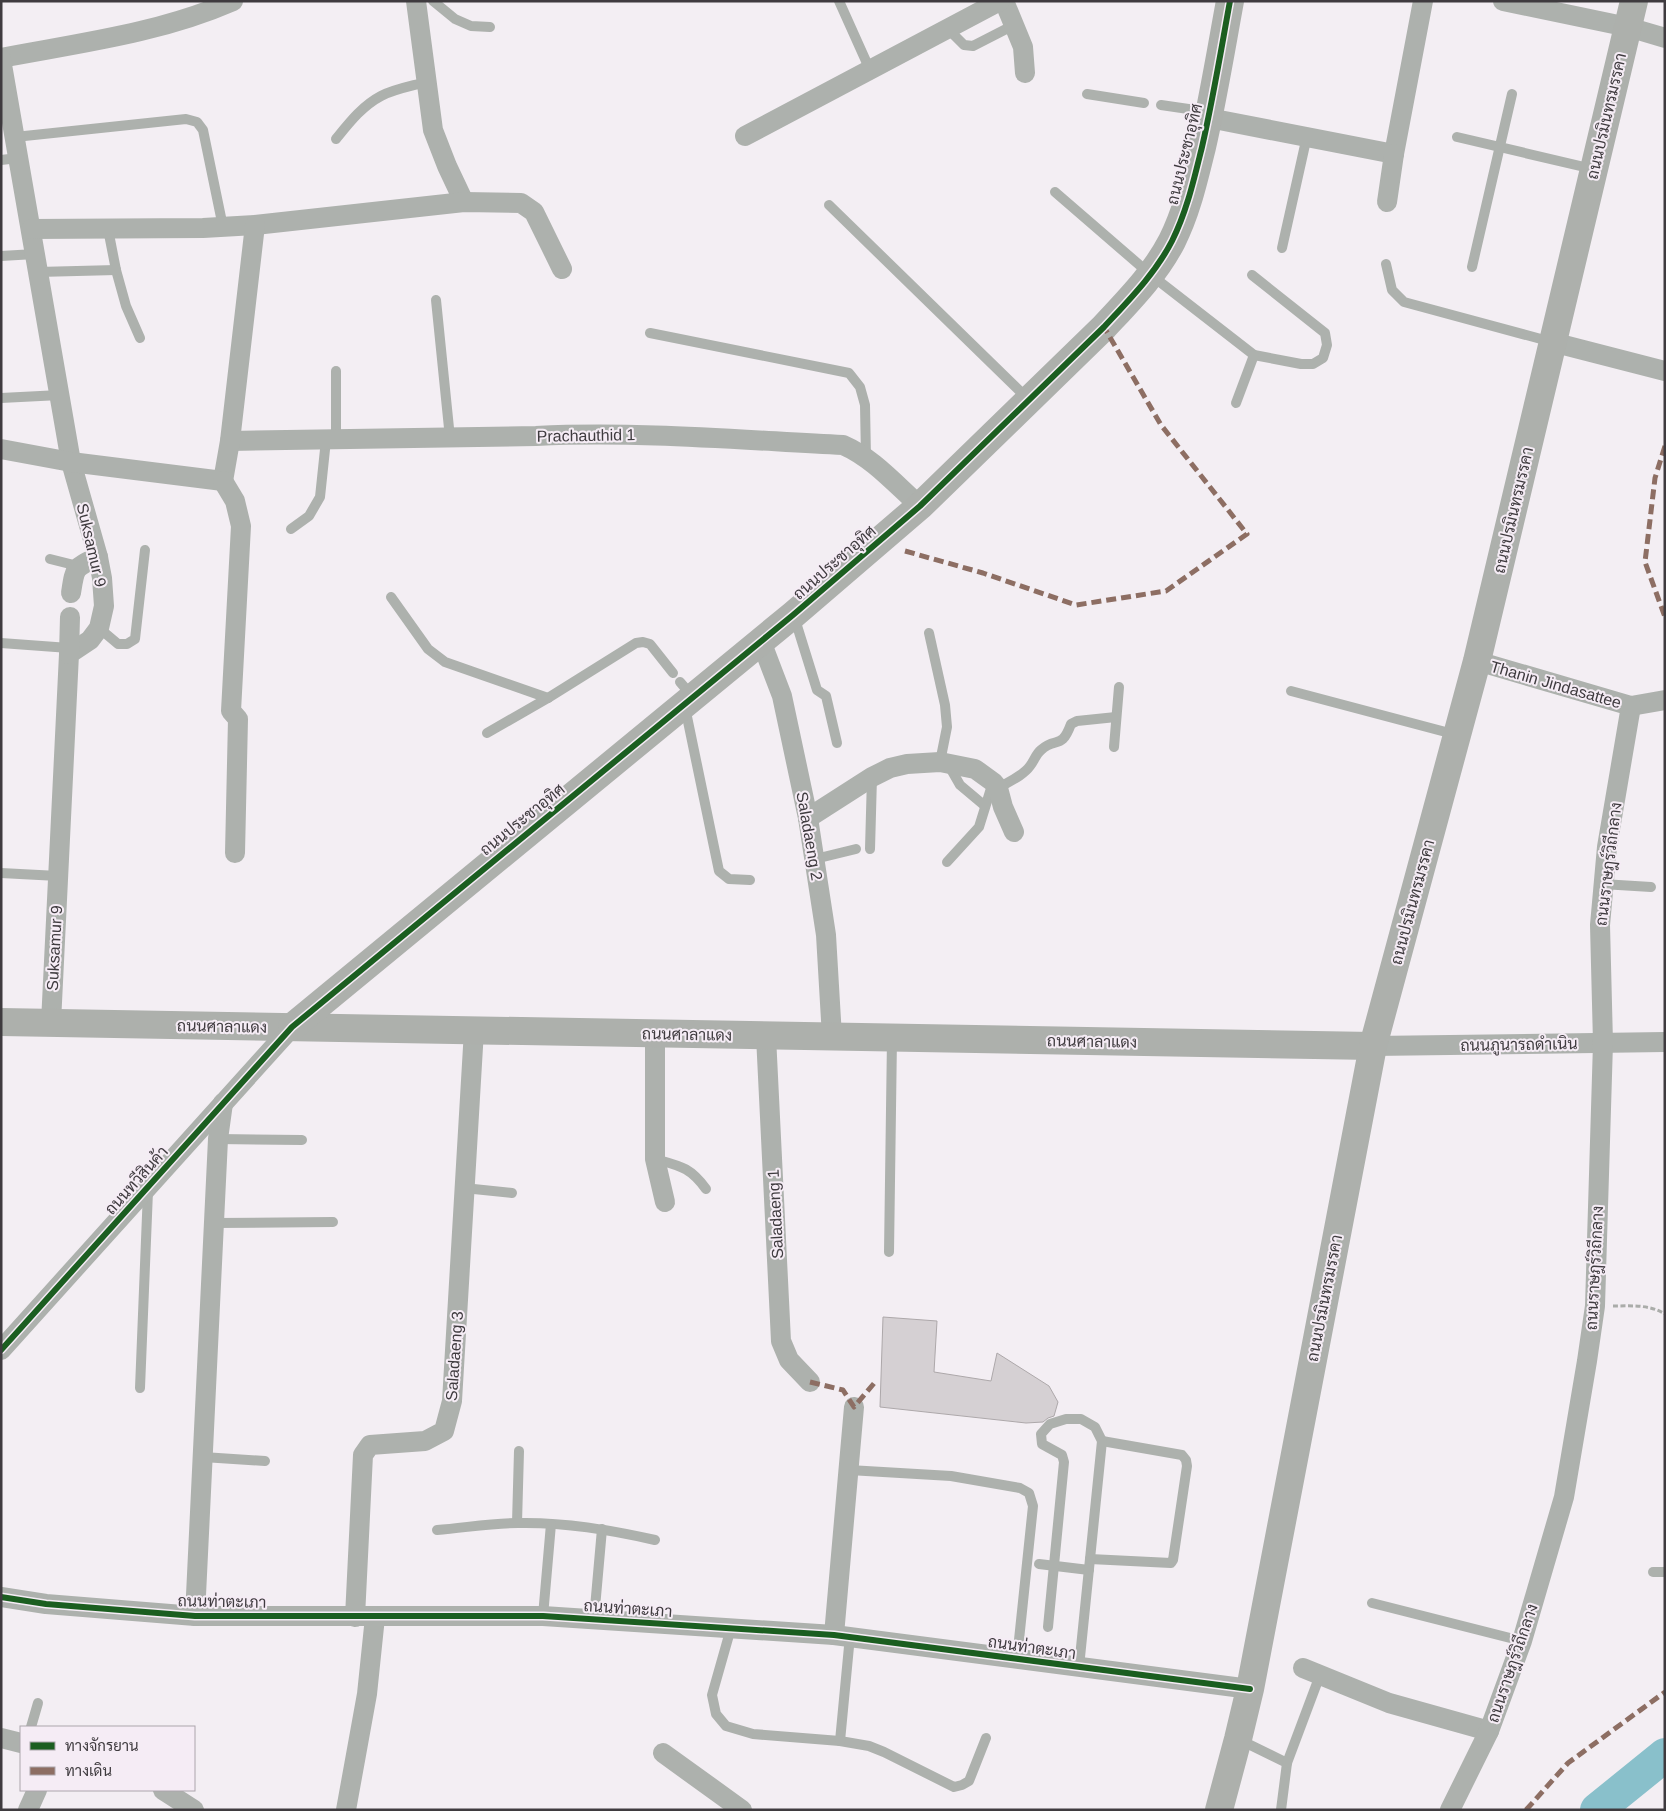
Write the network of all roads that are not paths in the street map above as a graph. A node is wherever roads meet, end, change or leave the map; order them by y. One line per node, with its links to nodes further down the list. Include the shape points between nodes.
1 (234, 1): 10 (street)
2 (416, 1): 19 (street)
3 (433, 1): 13 (lane, via 455,19 471,26)
4 (839, 1): 17 (lane)
5 (1000, 1): 14 (street)
6 (1004, 1): 12 (street)
7 (1230, 1): 24 (main road, ถนนประชาอุทิศ)
8 (1423, 1): 31 (street)
9 (1503, 1): 11 (street)
10 (205, 7): 16 (street, via 182,21 132,34)
11 (1631, 14): 15 (street); 33 (main road, ถนนปรมินทรมรรคา)
12 (1014, 25): 14 (lane, via 973,46 964,45); 18 (street, via 1023,47)
13 (490, 27)
14 (948, 29): 17 (street)
15 (1665, 38)
16 (1, 59): 27 (street, Suksamur 9)
17 (870, 70): 25 (street)
18 (1025, 73)
19 (426, 82): 29 (lane, via 382,95 364,107); 35 (street, via 433,130)
20 (1088, 94): 22 (lane)
21 (1512, 94): 30 (lane)
22 (1144, 103)
23 (1161, 105): 24 (lane)
24 (1209, 115): 26 (street); 49 (main road, ถนนประชาอุทิศ, via 1191,195 1172,241)
25 (745, 136)
26 (1307, 136): 31 (street); 42 (lane)
27 (15, 137): 32 (street, Suksamur 9); 39 (lane, via 186,119 197,122 203,130)
28 (1457, 137): 30 (lane)
29 (336, 139)
30 (1500, 147): 33 (lane); 46 (lane)
31 (1394, 154): 36 (street)
32 (10, 159): 40 (street, Suksamur 9)
33 (1593, 169): 54 (main road, ถนนปรมินทรมรรคา)
34 (1055, 192): 49 (lane)
35 (464, 202): 38 (street); 47 (street, via 521,203 534,212)
36 (1386, 202)
37 (829, 205): 60 (lane)
38 (255, 225): 39 (street); 64 (street)
39 (223, 226): 41 (street)
40 (31, 229): 41 (street); 44 (street, Suksamur 9)
41 (108, 229): 48 (lane)
42 (1282, 248)
43 (1, 256): 44 (lane)
44 (37, 263): 48 (lane); 58 (street, Suksamur 9)
45 (1386, 264): 54 (lane, via 1392,290 1404,302)
46 (1472, 267)
47 (562, 268)
48 (116, 270): 53 (lane, via 126,306)
49 (1150, 275): 55 (lane); 60 (main road, ถนนประชาอุทิศ, via 1104,327)
50 (1252, 275): 55 (lane, via 1325,333 1327,345 1323,358 1313,364)
51 (436, 300): 62 (lane)
52 (650, 333): 66 (lane, via 849,373 860,387 866,405)
53 (140, 338)
54 (1552, 342): 57 (street); 84 (main road, ถนนปรมินทรมรรคา)
55 (1254, 355): 61 (lane)
56 (336, 370): 63 (lane)
57 (1665, 371)
58 (60, 395): 59 (lane); 67 (street, Suksamur 9)
59 (1, 398)
60 (1029, 400): 69 (main road, ถนนประชาอุทิศ)
61 (1236, 403)
62 (450, 438): 63 (street, Prachauthid 1); 66 (street, Prachauthid 1, via 641,434 843,446)
63 (331, 440): 64 (street, Prachauthid 1); 70 (lane, via 320,497 310,516)
64 (230, 442): 68 (street)
65 (1, 449): 67 (street)
66 (866, 458): 69 (street, Prachauthid 1)
67 (71, 462): 68 (street); 72 (street, Suksamur 9)
68 (223, 481): 105 (street, via 234,501 241,526 231,711 238,719)
69 (920, 506): 77 (main road, ถนนประชาอุทิศ)
70 (291, 529)
71 (145, 550): 79 (lane, via 136,639 128,644 118,644)
72 (98, 557): 74 (street); 79 (street, Suksamur 9, via 104,606)
73 (50, 559): 74 (lane)
74 (78, 566): 75 (street)
75 (70, 593)
76 (391, 597): 89 (lane, via 428,648 445,662)
77 (793, 615): 81 (main road, ถนนประชาอุทิศ); 95 (lane, via 817,690 826,696)
78 (70, 616): 83 (street, Suksamur 9)
79 (99, 628): 83 (street, via 90,640)
80 (929, 633): 97 (lane, via 945,705)
81 (762, 641): 88 (main road, ถนนประชาอุทิศ); 101 (street, Saladaeng 2, via 782,696)
82 (1, 643): 83 (lane)
83 (69, 651): 109 (street, Suksamur 9)
84 (1477, 661): 91 (street, Thanin Jindasattee); 94 (main road, ถนนปรมินทรมรรคา)
85 (673, 673): 89 (lane, via 650,644 636,643)
86 (1119, 687): 92 (lane)
87 (1291, 691): 94 (lane)
88 (686, 694): 110 (lane, via 718,871 729,879); 115 (main road, ถนนประชาอุทิศ)
89 (548, 698): 93 (lane)
90 (1665, 700): 91 (street, Thanin Jindasattee)
91 (1631, 706): 111 (street, ถนนราษฎร์วิถีกลาง)
92 (1116, 717): 96 (lane); 99 (lane, via 1071,724 1062,741 1039,751 1029,768)
93 (487, 733)
94 (1457, 735): 123 (main road, ถนนปรมินทรมรรคา)
95 (836, 743)
96 (1114, 747)
97 (944, 762): 98 (street, via 907,764); 99 (street, via 975,769); 100 (lane, via 960,785)
98 (872, 777): 101 (street); 104 (lane)
99 (995, 785): 100 (lane); 102 (street)
100 (985, 806): 107 (lane, via 979,827)
101 (808, 818): 106 (street, Saladaeng 2)
102 (1014, 832)
103 (856, 849): 106 (lane)
104 (870, 849)
105 (235, 852)
106 (815, 860): 119 (street, Saladaeng 2, via 826,935)
107 (947, 862)
108 (1, 873): 109 (lane)
109 (58, 876): 114 (street, Suksamur 9)
110 (750, 880)
111 (1602, 884): 112 (lane); 122 (street, ถนนราษฎร์วิถีกลาง)
112 (1651, 887)
113 (1, 1022): 114 (main road, ถนนศาลาแดง)
114 (50, 1023): 115 (main road, ถนนศาลาแดง)
115 (292, 1027): 116 (main road, ถนนศาลาแดง); 124 (street, ถนนทวีสินค้า)
116 (474, 1030): 117 (main road, ถนนศาลาแดง); 129 (street, Saladaeng 3)
117 (655, 1034): 118 (main road, ถนนศาลาแดง); 127 (street)
118 (766, 1036): 119 (main road, ถนนศาลาแดง); 137 (street, Saladaeng 1, via 781,1341 789,1360)
119 (832, 1037): 120 (main road, ถนนศาลาแดง)
120 (892, 1038): 123 (main road, ถนนศาลาแดง); 135 (lane)
121 (1665, 1042): 122 (street, ถนนภูนารถดำเนิน)
122 (1603, 1043): 123 (street, ถนนภูนารถดำเนิน); 165 (street, ถนนราษฎร์วิถีกลาง, via 1594,1306 1587,1361 1564,1497)
123 (1373, 1046): 169 (main road, ถนนปรมินทรมรรคา)
124 (223, 1103): 125 (street); 128 (street, ถนนทวีสินค้า)
125 (218, 1140): 126 (lane); 134 (street)
126 (302, 1140)
127 (655, 1159): 130 (lane, via 695,1174); 132 (street)
128 (148, 1187): 136 (street, ถนนทวีสินค้า); 138 (lane)
129 (464, 1188): 131 (lane); 160 (street, Saladaeng 3, via 452,1401 444,1431 425,1441 370,1445 363,1455)
130 (706, 1189)
131 (512, 1193)
132 (665, 1202)
133 (333, 1222): 134 (lane)
134 (214, 1223): 142 (street)
135 (889, 1252)
136 (1, 1350)
137 (810, 1382)
138 (140, 1388)
139 (854, 1407): 144 (street)
140 (1102, 1441): 150 (lane); 150 (lane, via 1182,1455 1187,1466 1171,1563); 152 (lane, via 1095,1427 1081,1419 1050,1424 1041,1434 1042,1444 1062,1455 1064,1462)
141 (519, 1450): 145 (lane)
142 (203, 1457): 143 (lane); 158 (street)
143 (265, 1461)
144 (849, 1470): 164 (street); 166 (lane, via 951,1476 1020,1488 1029,1493 1033,1506)
145 (516, 1523): 146 (lane); 148 (lane)
146 (551, 1524): 147 (lane); 159 (lane)
147 (602, 1529): 149 (lane); 161 (lane)
148 (437, 1530)
149 (655, 1540)
150 (1090, 1559): 153 (lane)
151 (1039, 1564): 152 (lane)
152 (1054, 1566): 153 (lane); 162 (lane)
153 (1089, 1570): 167 (lane)
154 (1654, 1572): 155 (lane)
155 (1665, 1572)
156 (1, 1597): 158 (street, ถนนท่าตะเภา, via 46,1604)
157 (1372, 1604): 165 (lane)
158 (195, 1616): 160 (street, ถนนท่าตะเภา)
159 (544, 1616): 160 (street, ถนนท่าตะเภา); 161 (street, ถนนท่าตะเภา)
160 (365, 1617): 184 (street, via 367,1694)
161 (594, 1619): 163 (street, ถนนท่าตะเภา)
162 (1048, 1627)
163 (731, 1628): 164 (street, ถนนท่าตะเภา); 176 (lane, via 712,1695 716,1714 726,1726 753,1734)
164 (842, 1636): 166 (street, ถนนท่าตะเภา); 176 (lane)
165 (1522, 1641): 172 (street, ถนนราษฎร์วิถีกลาง)
166 (1017, 1659): 167 (street, ถนนท่าตะเภา)
167 (1079, 1667): 169 (street, ถนนท่าตะเภา)
168 (1312, 1671): 172 (street, via 1389,1703); 179 (lane)
169 (1250, 1689): 175 (main road, ถนนปรมินทรมรรคา)
170 (38, 1703): 171 (lane)
171 (31, 1726)
172 (1489, 1730): 188 (street, ถนนราษฎร์วิถีกลาง)
173 (1, 1738): 177 (street)
174 (986, 1738): 176 (lane, via 969,1781 954,1786 884,1752)
175 (1238, 1739): 179 (lane); 186 (main road, ถนนปรมินทรมรรคา)
176 (840, 1741)
177 (20, 1743)
178 (663, 1753): 185 (street)
179 (1287, 1763): 187 (lane)
180 (37, 1791): 182 (street)
181 (165, 1791): 183 (street)
182 (28, 1810)
183 (194, 1810)
184 (346, 1810)
185 (742, 1810)
186 (1219, 1810)
187 (1281, 1810)
188 (1450, 1810)

